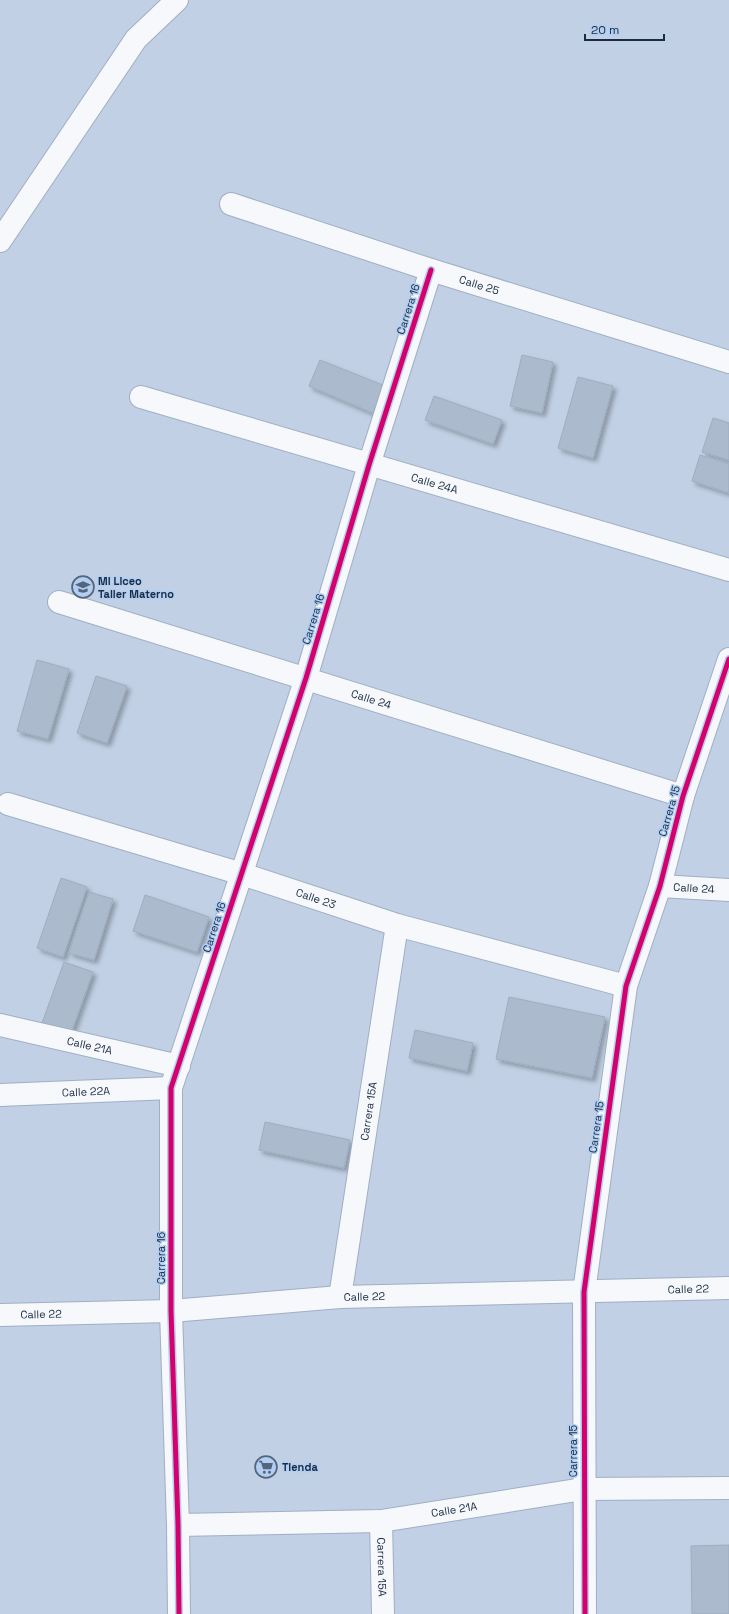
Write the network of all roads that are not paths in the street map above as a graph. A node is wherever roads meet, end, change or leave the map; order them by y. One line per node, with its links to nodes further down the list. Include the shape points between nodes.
1 (177, 0): 3 (street, via 136,39)
2 (230, 204): 4 (street, Calle 25)
3 (0, 241)
4 (431, 270): 5 (street, Calle 25); 7 (street, Carrera 16)
5 (729, 362)
6 (141, 397): 7 (street, Calle 24A)
7 (369, 465): 8 (street, Calle 24A); 11 (street, Carrera 16)
8 (729, 570)
9 (59, 602): 11 (street, Calle 24)
10 (729, 659): 12 (street, Carrera 15)
11 (306, 678): 12 (street, Calle 24); 14 (street, Carrera 16)
12 (683, 796): 15 (street, Carrera 15)
13 (8, 804): 14 (street, Calle 23)
14 (242, 874): 17 (street, Calle 23); 20 (street, Carrera 16)
15 (660, 886): 16 (street, Calle 24); 18 (street, Carrera 15)
16 (729, 890)
17 (397, 925): 18 (street, Calle 23); 25 (street, Carrera 15A)
18 (626, 986): 24 (street, Carrera 15)
19 (0, 1025): 20 (street, Calle 21A)
20 (179, 1066): 21 (street, Carrera 16)
21 (171, 1088): 22 (street, Calle 22A); 26 (street, Carrera 16)
22 (0, 1095)
23 (729, 1288): 24 (street, Calle 22)
24 (584, 1292): 25 (street, Calle 22); 29 (street, Carrera 15)
25 (340, 1297): 26 (street, Calle 22)
26 (171, 1311): 27 (street, Calle 22); 31 (street, Carrera 16)
27 (0, 1315)
28 (729, 1488): 29 (street, Calle 21A)
29 (583, 1489): 30 (street, Calle 21A); 34 (street, Carrera 15)
30 (381, 1521): 31 (street, Calle 21A); 33 (street, Carrera 15A)
31 (178, 1525): 32 (street, Carrera 16)
32 (179, 1614)
33 (383, 1614)
34 (585, 1614)

